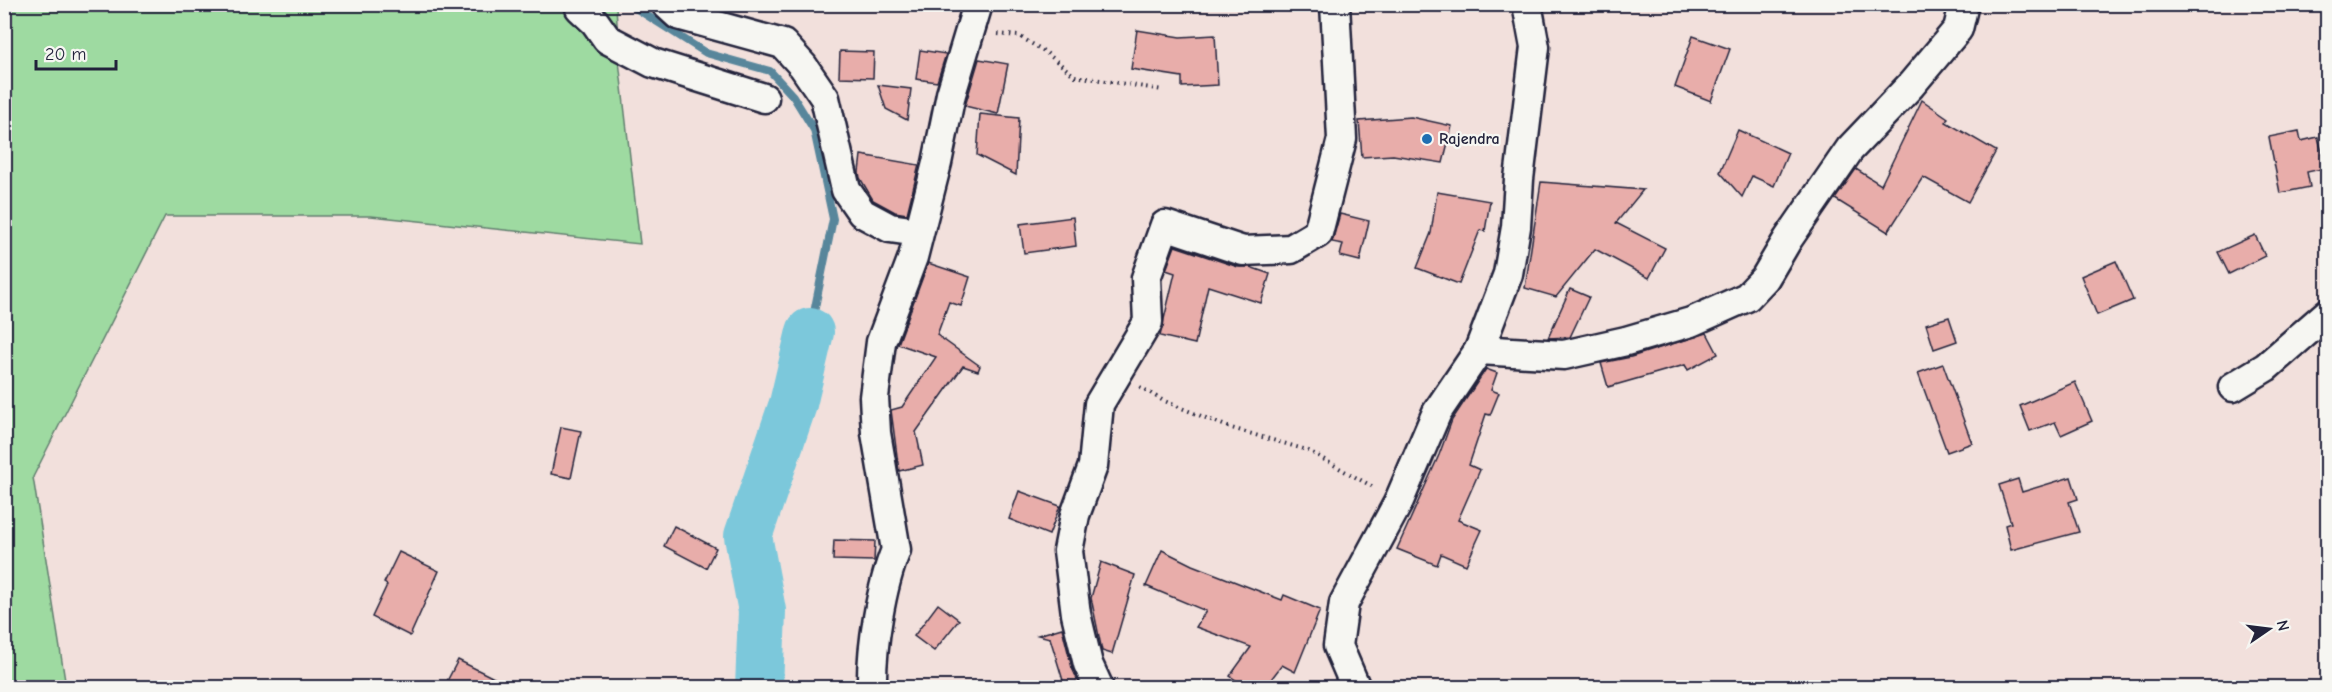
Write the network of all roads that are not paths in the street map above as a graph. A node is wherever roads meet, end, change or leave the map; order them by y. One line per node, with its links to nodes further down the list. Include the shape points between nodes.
1 (580, 4): 7 (street, via 607,39 652,63)
2 (666, 4): 8 (street, via 678,15 783,44 825,98 846,190 862,213 890,228)
3 (1335, 4): 13 (street, via 1342,139 1318,233 1291,249 1243,251 1166,225 1146,278 1148,322 1099,404 1093,466 1068,551 1076,614 1088,664)
4 (1527, 4): 10 (street, via 1535,47 1516,227 1508,274)
5 (1964, 4): 10 (street, via 1958,29 1850,149 1765,278 1747,297 1691,322 1564,355)
6 (974, 18): 8 (street, via 951,94)
7 (764, 98)
8 (918, 232): 12 (street, via 913,257 881,342 874,397 876,434 896,550 888,568 879,619)
9 (2328, 313): 11 (street, via 2266,367)
10 (1479, 350): 14 (street, via 1437,412 1398,503 1344,603 1338,646)
11 (2233, 387)
12 (872, 687)
13 (1100, 687)
14 (1356, 687)

